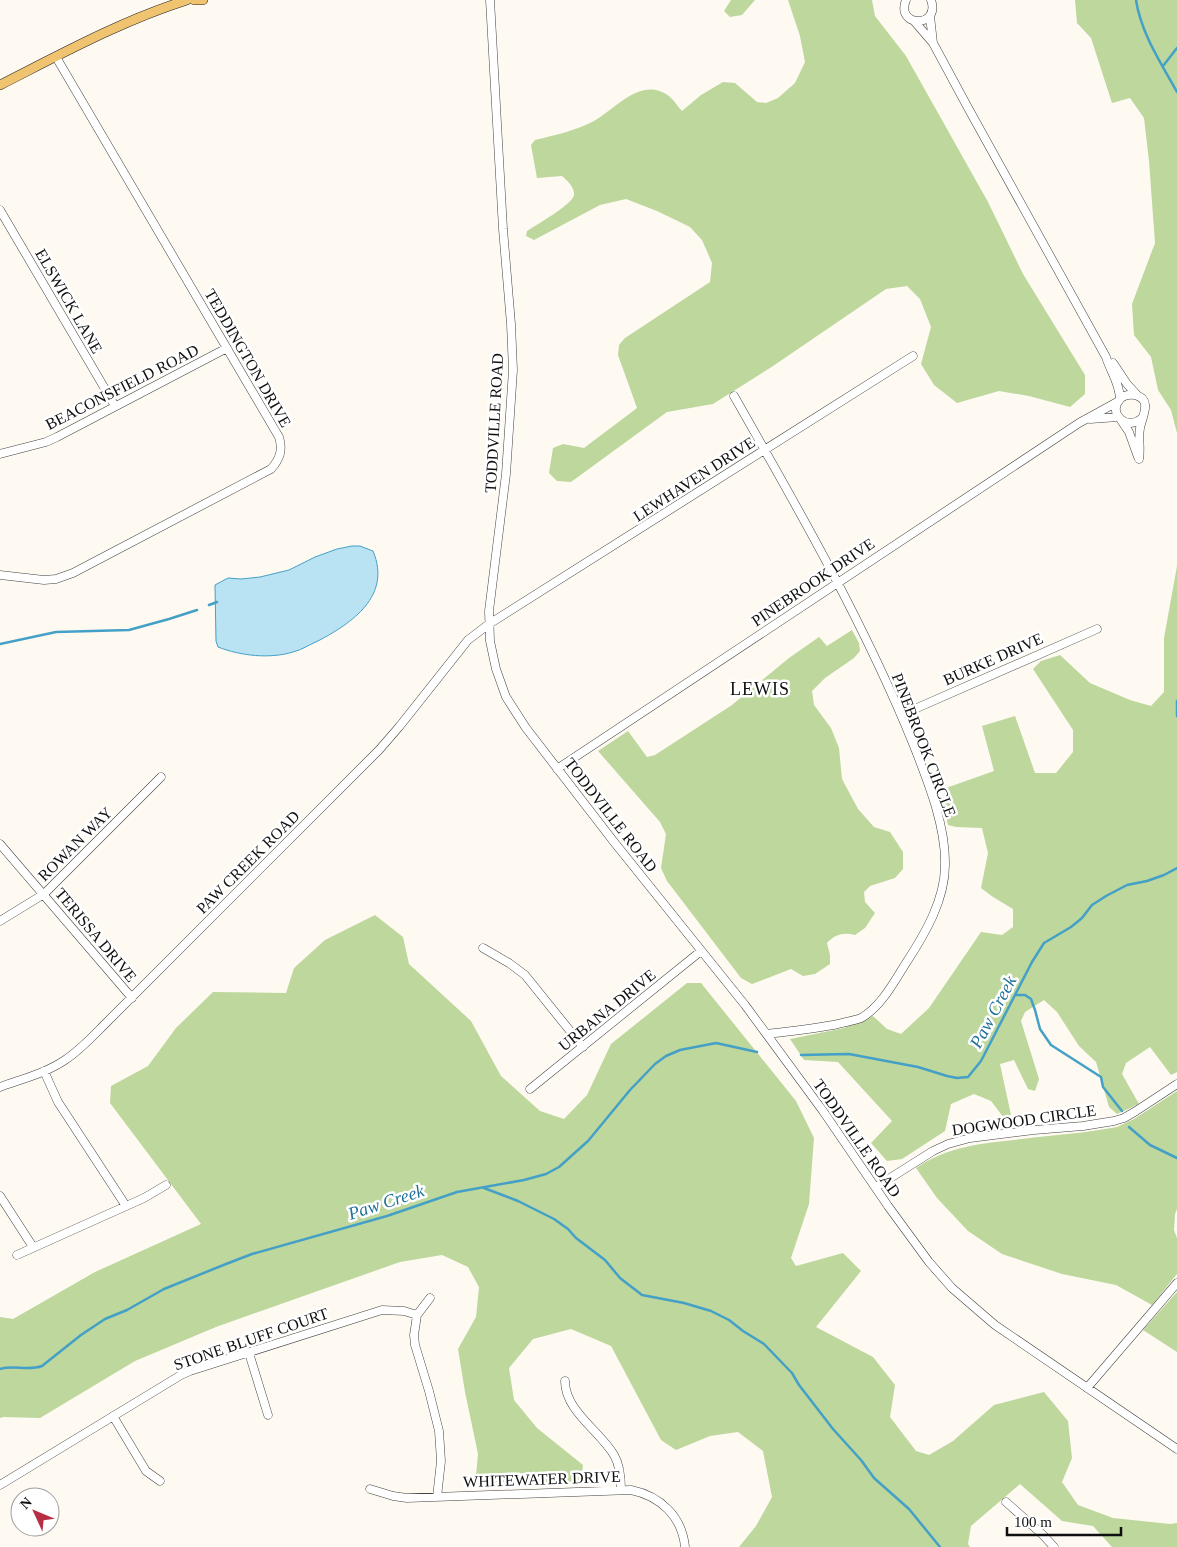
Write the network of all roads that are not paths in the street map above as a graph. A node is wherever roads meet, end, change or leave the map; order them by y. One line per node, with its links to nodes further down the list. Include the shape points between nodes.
1 (187, 0): 10 (main road, via 131,20)
2 (194, 0): 3 (main road)
3 (203, 0)
4 (490, 0): 27 (street, TODDVILLE ROAD, via 513,370 509,443)
5 (906, 0): 8 (street, via 904,10)
6 (931, 0): 7 (street, via 933,10)
7 (930, 16): 8 (street, via 923,21); 9 (street)
8 (914, 21): 9 (street)
9 (933, 43): 15 (street)
10 (56, 57): 11 (main road); 13 (street, TEDDINGTON DRIVE)
11 (0, 85)
12 (0, 210): 19 (street, ELSWICK LANE)
13 (227, 348): 19 (street, BEACONSFIELD ROAD); 25 (street, TEDDINGTON DRIVE, via 279,437 282,449 271,469 73,573 44,580)
14 (913, 356): 23 (street, LEWHAVEN DRIVE)
15 (1106, 357): 17 (street); 18 (street, via 1120,388)
16 (734, 396): 23 (street, PINEBROOK CIRCLE)
17 (1138, 396): 18 (street, via 1129,394); 21 (street, via 1146,409)
18 (1120, 400): 20 (street, via 1116,408); 22 (street, PINEBROOK DRIVE)
19 (115, 406): 24 (street, BEACONSFIELD ROAD, via 52,439)
20 (1120, 418): 21 (street, via 1130,424); 21 (street, via 1139,459); 22 (street, PINEBROOK DRIVE)
21 (1142, 418)
22 (1086, 420): 26 (street, PINEBROOK DRIVE)
23 (764, 450): 26 (street, PINEBROOK CIRCLE); 27 (street, LEWHAVEN DRIVE)
24 (0, 454)
25 (0, 576)
26 (838, 583): 29 (street, PINEBROOK CIRCLE); 30 (street, PINEBROOK DRIVE)
27 (489, 624): 30 (street, TODDVILLE ROAD, via 493,660 506,697); 37 (street, PAW CREEK ROAD, via 468,640 379,750)
28 (1097, 629): 29 (street, BURKE DRIVE)
29 (901, 714): 38 (street, PINEBROOK CIRCLE, via 938,814 945,852 944,882 931,921 889,990 868,1013 854,1020)
30 (557, 769): 36 (street, TODDVILLE ROAD)
31 (161, 777): 33 (street, ROWAN WAY)
32 (0, 844): 33 (street, TERISSA DRIVE)
33 (44, 894): 34 (street, ROWAN WAY); 37 (street, TERISSA DRIVE)
34 (0, 921)
35 (483, 948): 39 (street, via 525,975)
36 (701, 951): 38 (street, TODDVILLE ROAD); 39 (street, URBANA DRIVE)
37 (132, 998): 40 (street, PAW CREEK ROAD, via 77,1051)
38 (767, 1034): 45 (street, TODDVILLE ROAD)
39 (583, 1047): 43 (street, URBANA DRIVE)
40 (44, 1071): 42 (street, PAW CREEK ROAD); 47 (street, via 58,1102)
41 (1177, 1084): 45 (street, DOGWOOD CIRCLE, via 1136,1111 1114,1121 970,1138 948,1144)
42 (0, 1087)
43 (530, 1089)
44 (166, 1184): 47 (street)
45 (876, 1187): 55 (street, TODDVILLE ROAD, via 915,1244 952,1288 995,1324)
46 (0, 1196): 48 (street)
47 (126, 1206): 48 (street)
48 (33, 1247): 49 (street)
49 (17, 1255)
50 (1177, 1283): 55 (street)
51 (430, 1298): 52 (street)
52 (417, 1315): 53 (street, STONE BLUFF COURT, via 404,1310 382,1310); 63 (street, via 415,1345 440,1441)
53 (249, 1353): 56 (street); 57 (street, STONE BLUFF COURT, via 180,1375)
54 (564, 1381): 62 (street, via 574,1407 614,1455)
55 (1087, 1388): 58 (street, TODDVILLE ROAD)
56 (268, 1415)
57 (113, 1416): 59 (street, via 146,1471); 60 (street, STONE BLUFF COURT)
58 (1177, 1449)
59 (160, 1481)
60 (0, 1485)
61 (370, 1489): 63 (street, WHITEWATER DRIVE, via 406,1498)
62 (621, 1490): 63 (street, WHITEWATER DRIVE); 65 (street, WHITEWATER DRIVE, via 650,1495 670,1510 682,1531)
63 (437, 1497)
64 (1006, 1502): 66 (street)
65 (686, 1547)
66 (1054, 1547)

